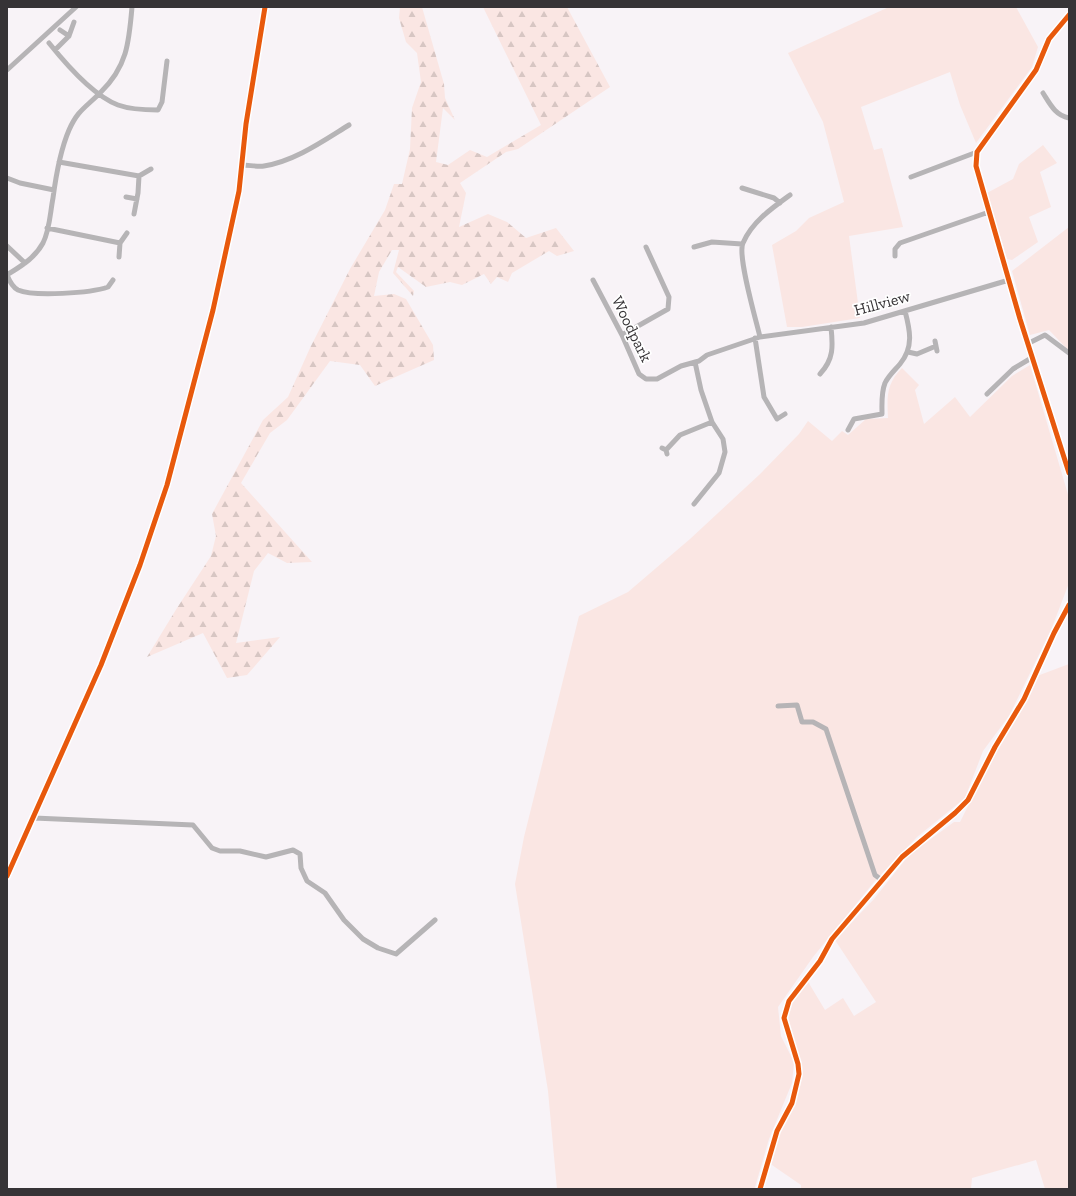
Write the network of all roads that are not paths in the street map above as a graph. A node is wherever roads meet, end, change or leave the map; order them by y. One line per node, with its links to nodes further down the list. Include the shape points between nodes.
1 (76, 7): 11 (street)
2 (132, 7): 13 (street, via 130,36 124,60)
3 (265, 7): 18 (street)
4 (1068, 17): 16 (street, via 1049,39 1036,70)
5 (74, 22): 7 (street)
6 (60, 30): 7 (street)
7 (69, 36): 9 (street)
8 (49, 43): 9 (street)
9 (55, 50): 13 (street)
10 (167, 62): 13 (street, via 162,102 158,110 118,105)
11 (7, 70)
12 (1043, 93): 14 (street, via 1060,115)
13 (99, 94): 17 (street, via 77,113)
14 (1069, 118)
15 (349, 125): 18 (street, via 282,162 263,166)
16 (977, 152): 21 (street); 29 (street, via 976,166)
17 (59, 162): 20 (street); 24 (street)
18 (242, 165): 66 (street, via 240,191 213,310 168,485 101,664)
19 (151, 169): 20 (street)
20 (139, 176): 27 (street)
21 (911, 177)
22 (7, 178): 24 (street)
23 (742, 188): 28 (street, via 774,198)
24 (54, 190): 31 (street)
25 (790, 195): 28 (street)
26 (126, 197): 27 (street)
27 (137, 199): 30 (street)
28 (780, 203): 34 (street, via 758,221)
29 (989, 212): 38 (street, via 900,243); 44 (street)
30 (134, 214)
31 (48, 228): 33 (street); 40 (street, via 43,243)
32 (126, 234): 33 (street)
33 (120, 244): 39 (street)
34 (742, 244): 37 (street, via 712,242); 48 (street)
35 (7, 246): 40 (street)
36 (646, 247): 47 (street, via 669,297 668,309)
37 (694, 247)
38 (895, 256)
39 (118, 257)
40 (25, 263): 41 (street)
41 (7, 275): 42 (street, via 17,290 27,292 96,292 108,287)
42 (113, 280)
43 (592, 280): 47 (street, Woodpark)
44 (1009, 280): 45 (street, Hillview); 49 (street)
45 (905, 310): 46 (street, Hillview, via 864,323); 52 (street, via 910,332)
46 (831, 327): 48 (street, Hillview); 56 (street, via 833,352 827,367)
47 (622, 335): 55 (street, Woodpark, via 642,377 657,378)
48 (758, 337): 51 (street, Hillview); 58 (street, via 763,389 767,403 777,419)
49 (1029, 343): 53 (street, via 1045,335); 54 (street)
50 (936, 346): 52 (street, via 917,354)
51 (720, 350): 55 (street, Woodpark)
52 (908, 352): 60 (street, via 885,383 882,414 854,419)
53 (1069, 353)
54 (1033, 357): 57 (street, via 1013,369); 62 (street)
55 (695, 362): 59 (street)
56 (820, 375)
57 (987, 394)
58 (785, 414)
59 (712, 422): 61 (street, via 680,435); 63 (street, via 724,444 725,460 720,473)
60 (848, 430)
61 (665, 451)
62 (1069, 473)
63 (694, 504)
64 (1069, 604): 68 (street, via 1024,699 995,747 968,800 902,857)
65 (778, 706): 68 (street, via 797,705 802,722 813,722 826,729 875,875)
66 (34, 818): 67 (street); 69 (street, via 193,825 212,848 220,851 240,851 266,857 293,850 300,854 301,868 307,881 324,893 344,920 363,939 396,954)
67 (7, 876)
68 (883, 881): 70 (street, via 832,939 820,961 796,990 786,1007 784,1018 798,1064 798,1074 792,1104 777,1131)
69 (435, 920)
70 (760, 1189)

